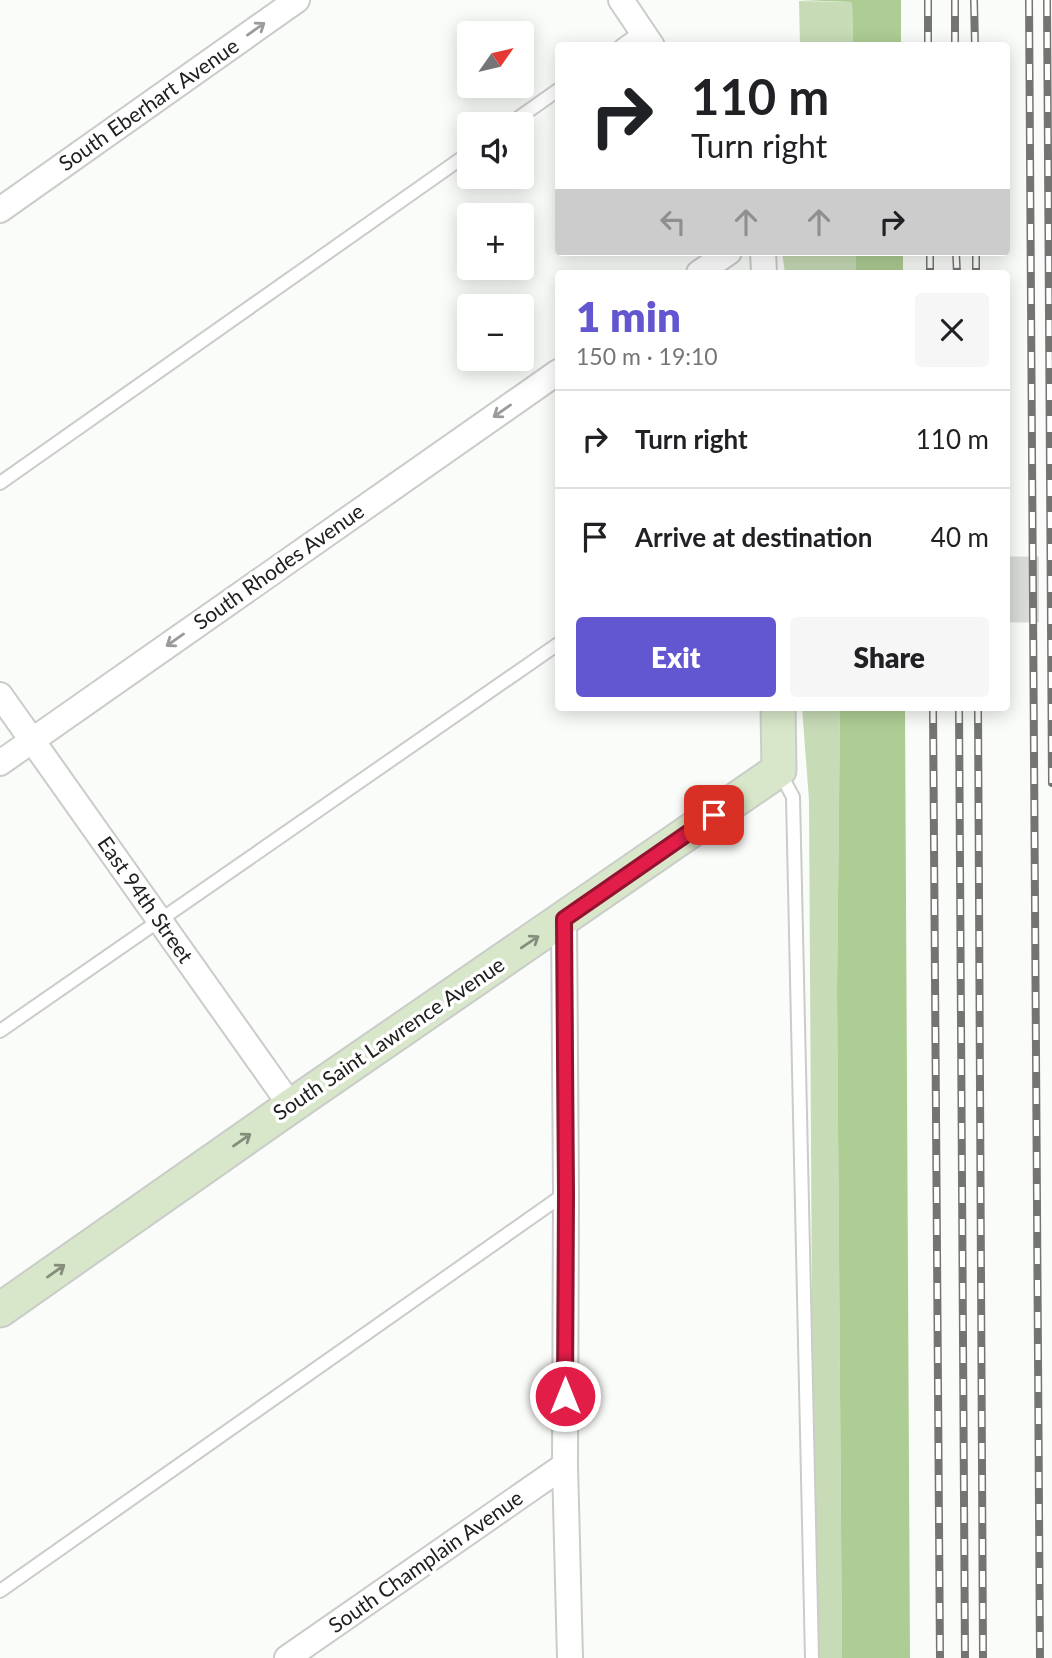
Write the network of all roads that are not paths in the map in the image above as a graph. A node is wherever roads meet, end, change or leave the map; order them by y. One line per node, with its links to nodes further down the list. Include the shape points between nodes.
1 (297, 0): 7 (street, South Eberhart Avenue, one-way to 1)
2 (621, 0): 3 (street)
3 (647, 38)
4 (555, 92): 5 (lane)
5 (527, 112)
6 (457, 161): 11 (lane)
7 (0, 209)
8 (723, 256): 9 (street)
9 (703, 270)
10 (555, 374): 15 (street, South Rhodes Avenue, one-way to 15)
11 (0, 483)
12 (555, 646): 18 (lane)
13 (0, 695): 15 (street, East 94th Street)
14 (778, 711): 17 (street)
15 (32, 740): 16 (street, South Rhodes Avenue); 18 (street, East 94th Street)
16 (0, 762)
17 (779, 770): 19 (street, South Saint Lawrence Avenue); 28 (lane, via 793,797)
18 (159, 919): 20 (lane); 21 (street, East 94th Street)
19 (564, 919): 21 (street, South Saint Lawrence Avenue, one-way to 19); 22 (street)
20 (0, 1031)
21 (291, 1106): 23 (street, South Saint Lawrence Avenue, one-way to 21)
22 (566, 1193): 24 (street); 25 (lane)
23 (0, 1310)
24 (565, 1465): 26 (street, South Champlain Avenue); 27 (street)
25 (0, 1591)
26 (287, 1658)
27 (570, 1658)
28 (812, 1658)

